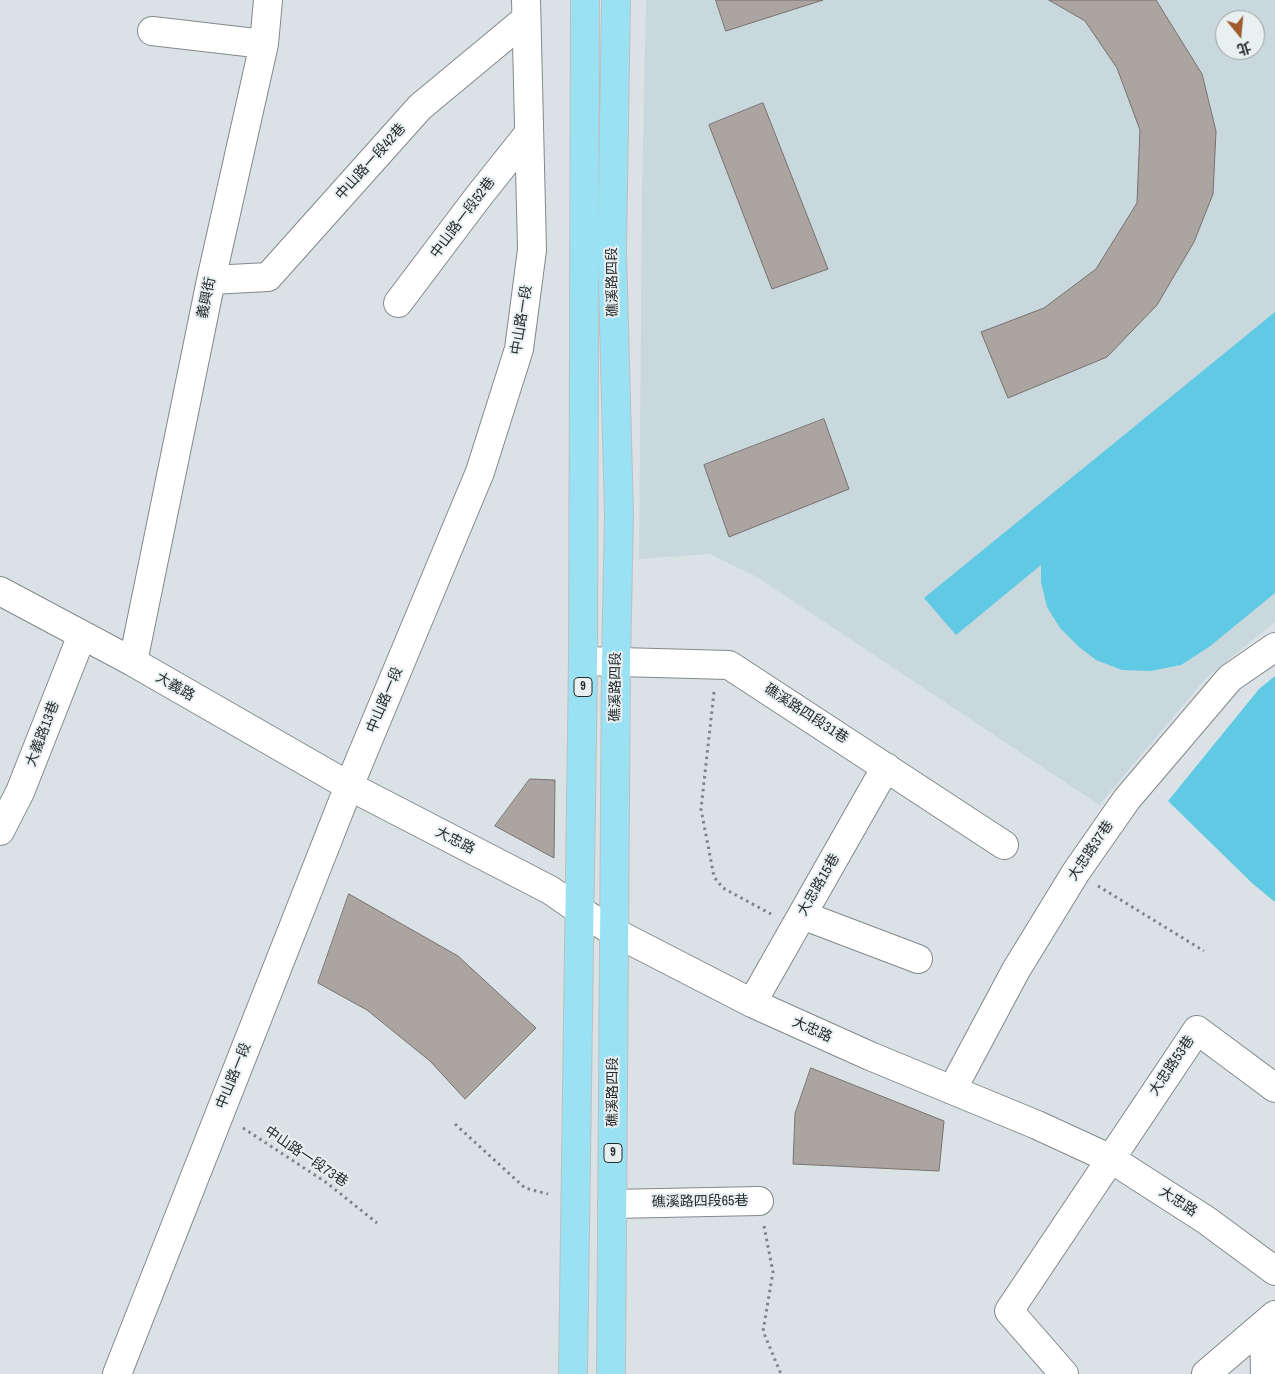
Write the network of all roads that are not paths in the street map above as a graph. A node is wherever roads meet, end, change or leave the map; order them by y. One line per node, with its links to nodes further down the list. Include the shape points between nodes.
1 (268, 0): 6 (street, 義興街)
2 (585, 0): 14 (main road, 礁溪路四段 / 9)
3 (616, 0): 15 (main road, 礁溪路四段 / 9, via 612,250 619,514)
4 (526, 10): 7 (street, 中山路一段); 8 (street, 中山路一段42巷, via 420,107 268,277)
5 (152, 31): 6 (street)
6 (264, 44): 8 (street, 義興街)
7 (529, 133): 9 (street, 中山路一段52巷); 17 (street, 中山路一段, via 532,250 519,349 480,472)
8 (211, 280): 13 (street, 義興街)
9 (398, 303)
10 (0, 591): 11 (street, 大義路)
11 (82, 634): 13 (street, 大義路); 18 (street, 大義路13巷, via 20,792)
12 (1275, 647): 26 (street, 大忠路37巷, via 1230,678 1127,799 1076,872 1016,970)
13 (133, 662): 17 (street, 大義路)
14 (583, 662): 15 (street, 礁溪路四段31巷); 20 (main road, 礁溪路四段 / 9)
15 (616, 662): 16 (street, 礁溪路四段31巷, via 729,664); 22 (main road, 礁溪路四段 / 9)
16 (886, 767): 19 (street, 礁溪路四段31巷); 21 (street, 大忠路15巷)
17 (349, 786): 20 (street, 大忠路, via 550,890); 32 (street, 中山路一段)
18 (3, 818)
19 (1004, 845)
20 (579, 910): 22 (street, 大忠路); 33 (main road, 礁溪路四段 / 9)
21 (798, 921): 23 (street); 24 (street, 大忠路15巷)
22 (614, 932): 24 (street, 大忠路); 29 (main road, 礁溪路四段 / 9)
23 (918, 959)
24 (752, 1002): 26 (street, 大忠路)
25 (1275, 1088): 27 (street, 大忠路53巷, via 1197,1030)
26 (952, 1090): 27 (street, 大忠路, via 1037,1124)
27 (1111, 1159): 30 (street, 大忠路, via 1206,1220); 35 (street, via 1009,1311)
28 (759, 1201): 29 (street, 礁溪路四段65巷)
29 (612, 1204): 34 (main road, 礁溪路四段 / 9)
30 (1275, 1271)
31 (1269, 1320): 36 (street); 37 (street)
32 (117, 1374)
33 (573, 1374)
34 (611, 1374)
35 (1064, 1374)
36 (1206, 1374)
37 (1265, 1374)

